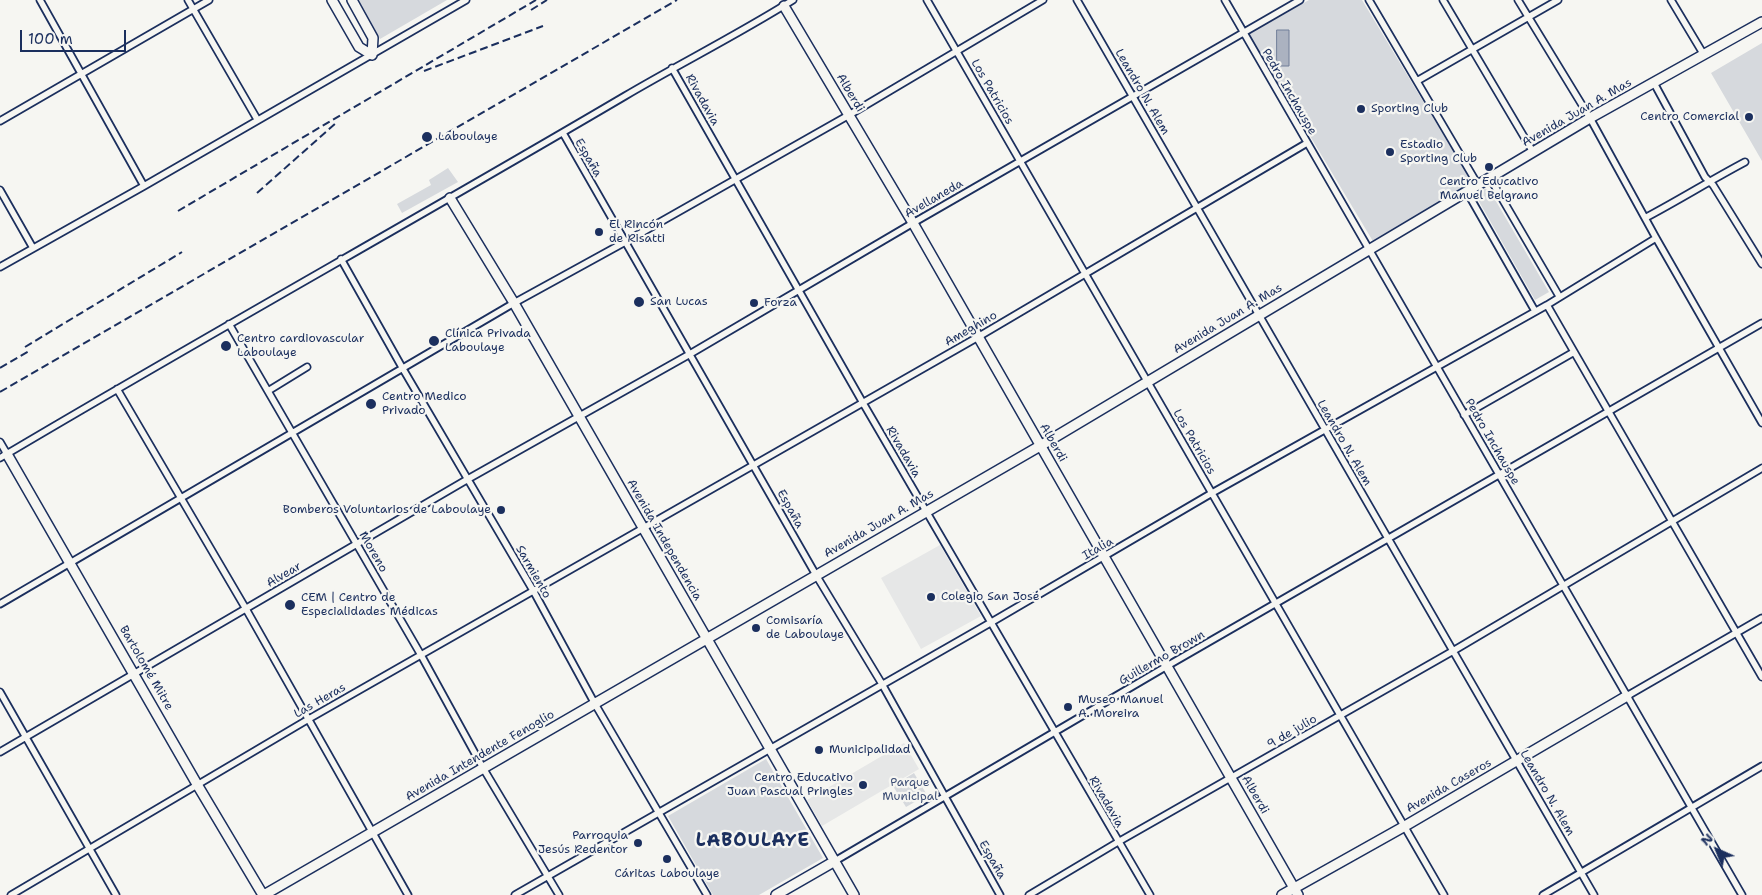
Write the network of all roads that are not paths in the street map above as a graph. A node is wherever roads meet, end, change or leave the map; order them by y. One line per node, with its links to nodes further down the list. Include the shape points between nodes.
1 (40, 0): 30 (street)
2 (188, 0): 21 (street)
3 (209, 0): 21 (street)
4 (332, 0): 27 (main road, via 359,47)
5 (352, 0): 27 (main road, via 373,38)
6 (466, 0): 27 (street)
7 (793, 0): 19 (street)
8 (927, 0): 26 (street, Los Patricios)
9 (1028, 0): 20 (street)
10 (1043, 0): 20 (street)
11 (1078, 0): 33 (street, Leandro N. Alem)
12 (1225, 0): 24 (street, Pedro Inchauspe)
13 (1300, 0): 24 (street, Avellaneda)
14 (1370, 0): 31 (street)
15 (1443, 0): 25 (street)
16 (1518, 0): 22 (street)
17 (1558, 0): 22 (street)
18 (1671, 0): 28 (street)
19 (783, 3): 29 (street); 34 (main road, Alberdi)
20 (1032, 6): 26 (street)
21 (193, 9): 30 (street); 36 (street)
22 (1528, 17): 25 (street); 35 (street)
23 (1762, 22): 28 (main road, Avenida Juan A. Mas)
24 (1243, 32): 33 (street, Avellaneda); 39 (street, Pedro Inchauspe)
25 (1472, 49): 31 (street); 40 (street)
26 (956, 50): 34 (street); 41 (street, Los Patricios)
27 (372, 55): 36 (street)
28 (1704, 55): 32 (main road, Avenida Juan A. Mas)
29 (672, 68): 38 (street); 44 (street, Rivadavia)
30 (82, 74): 37 (street); 46 (street)
31 (1417, 81): 47 (street)
32 (1654, 83): 35 (main road, Avenida Juan A. Mas); 45 (street)
33 (1133, 97): 41 (street, Avellaneda); 51 (street, Leandro N. Alem)
34 (849, 115): 44 (street); 53 (main road, Alberdi)
35 (1590, 118): 40 (main road, Avenida Juan A. Mas); 52 (street)
36 (257, 120): 46 (street)
37 (0, 121)
38 (563, 133): 50 (street); 55 (street, España)
39 (1307, 143): 51 (street, Ameghino); 57 (street, Pedro Inchauspe)
40 (1533, 152): 43 (main road, Avenida Juan A. Mas)
41 (1020, 161): 53 (street, Avellaneda); 61 (street, Los Patricios)
42 (1745, 162): 45 (street)
43 (1490, 178): 47 (main road, Avenida Juan A. Mas); 63 (street)
44 (735, 179): 55 (street); 62 (street, Rivadavia)
45 (1709, 181): 52 (street); 59 (street)
46 (144, 186): 56 (street)
47 (1478, 186): 49 (main road, Avenida Juan A. Mas)
48 (0, 190): 56 (street)
49 (1467, 192): 57 (main road, Avenida Juan A. Mas); 66 (street)
50 (450, 198): 58 (street); 64 (main road, Avenida Independencia)
51 (1197, 207): 61 (street, Ameghino); 67 (street, Leandro N. Alem)
52 (1645, 218): 54 (street)
53 (913, 223): 62 (street, Avellaneda); 70 (main road, Alberdi)
54 (1656, 238): 63 (street, Italia); 71 (street)
55 (626, 242): 64 (street); 73 (street, España)
56 (33, 248): 60 (street)
57 (1369, 249): 67 (main road, Avenida Juan A. Mas); 75 (street, Pedro Inchauspe)
58 (341, 260): 69 (street); 76 (street, Sarmiento)
59 (1762, 264)
60 (0, 267)
61 (1085, 273): 70 (street, Ameghino); 77 (street, Los Patricios)
62 (799, 291): 73 (street, Avellaneda); 80 (street, Rivadavia)
63 (1559, 296): 65 (street, Italia)
64 (514, 304): 76 (street); 83 (main road, Avenida Independencia)
65 (1547, 304): 66 (street, Italia); 72 (street)
66 (1535, 311): 75 (street, Italia)
67 (1259, 315): 77 (main road, Avenida Juan A. Mas); 85 (street, Leandro N. Alem)
68 (1762, 323): 71 (street, Guillermo Brown)
69 (229, 324): 78 (street); 79 (street, Moreno)
70 (978, 337): 80 (street, Ameghino); 88 (main road, Alberdi)
71 (1718, 347): 81 (street, Guillermo Brown); 84 (street)
72 (1574, 352): 81 (street); 82 (street)
73 (690, 354): 83 (street, Avellaneda); 90 (street, España)
74 (307, 367): 79 (street)
75 (1437, 368): 82 (street, Pedro Inchauspe); 85 (street, Italia)
76 (403, 369): 86 (street); 93 (street, Sarmiento)
77 (1148, 382): 88 (main road, Avenida Juan A. Mas); 94 (street, Los Patricios)
78 (117, 389): 89 (street); 95 (street)
79 (268, 391): 86 (street, Moreno)
80 (863, 403): 90 (street, Ameghino); 96 (street, Rivadavia)
81 (1608, 411): 92 (street, Guillermo Brown); 97 (street)
82 (1464, 415): 92 (street, Pedro Inchauspe)
83 (579, 417): 93 (street, Alvear); 98 (main road, Avenida Independencia)
84 (1762, 423)
85 (1326, 430): 94 (street, Italia); 99 (street, Leandro N. Alem)
86 (293, 434): 95 (street); 100 (street, Moreno)
87 (0, 442): 89 (street)
88 (1040, 446): 96 (main road, Avenida Juan A. Mas); 101 (main road, Alberdi)
89 (4, 456): 102 (main road, Bartolomé Mitre)
90 (754, 464): 98 (street, Ameghino); 103 (street, España)
91 (1762, 468): 97 (street, 9 de julio)
92 (1499, 474): 99 (street, Guillermo Brown); 104 (street, Pedro Inchauspe)
93 (468, 479): 100 (street, Alvear); 105 (street, Sarmiento)
94 (1212, 493): 101 (street, Italia); 107 (street, Los Patricios)
95 (181, 499): 102 (street); 108 (street)
96 (925, 511): 103 (main road, Avenida Juan A. Mas); 110 (street, Rivadavia)
97 (1672, 522): 104 (street, 9 de julio); 111 (street)
98 (643, 528): 105 (street, Las Heras); 112 (main road, Avenida Independencia)
99 (1388, 539): 107 (street, Guillermo Brown); 113 (street, Leandro N. Alem)
100 (356, 544): 108 (street, Alvear); 114 (street, Moreno)
101 (1104, 557): 110 (street, Italia); 115 (main road, Alberdi)
102 (70, 562): 106 (street); 116 (main road, Bartolomé Mitre)
103 (816, 575): 112 (main road, Avenida Juan A. Mas); 118 (street, España)
104 (1564, 587): 113 (street, 9 de julio); 120 (street, Pedro Inchauspe)
105 (534, 592): 114 (street, Las Heras); 121 (street, Sarmiento)
106 (0, 604)
107 (1276, 604): 115 (street, Guillermo Brown); 122 (street, Los Patricios)
108 (246, 609): 116 (street, Alvear); 123 (street)
109 (1762, 618): 111 (street)
110 (990, 623): 118 (street, Italia); 124 (street, Rivadavia)
111 (1736, 632): 117 (street); 120 (street)
112 (707, 638): 121 (main road, Avenida Intendente Fenoglio); 126 (main road, Avenida Independencia)
113 (1453, 651): 122 (street, 9 de julio); 128 (street, Leandro N. Alem)
114 (421, 655): 123 (street, Las Heras); 130 (street, Moreno)
115 (1167, 666): 124 (street, Guillermo Brown); 131 (main road, Alberdi)
116 (135, 674): 125 (street, Alvear); 132 (main road, Bartolomé Mitre)
117 (1762, 677)
118 (882, 684): 126 (street, Italia); 133 (street, España)
119 (0, 692): 125 (street)
120 (1627, 696): 128 (main road, Avenida Caseros); 134 (street, Pedro Inchauspe)
121 (595, 704): 130 (main road, Avenida Intendente Fenoglio); 135 (street, Sarmiento)
122 (1340, 715): 131 (street, 9 de julio); 136 (street, Los Patricios)
123 (308, 720): 132 (street, Las Heras); 137 (street)
124 (1054, 733): 133 (street, Guillermo Brown); 138 (street, Rivadavia)
125 (26, 737): 127 (street, Alvear); 139 (street)
126 (770, 749): 135 (street, Italia); 140 (main road, Avenida Independencia)
127 (0, 752)
128 (1516, 761): 136 (main road, Avenida Caseros); 141 (street, Leandro N. Alem)
129 (1762, 766): 134 (street)
130 (483, 768): 137 (main road, Avenida Intendente Fenoglio); 142 (street, Moreno)
131 (1232, 779): 138 (street, 9 de julio); 143 (main road, Alberdi)
132 (198, 786): 139 (street, Las Heras); 146 (main road, Bartolomé Mitre)
133 (944, 796): 140 (street, Guillermo Brown); 153 (street, España)
134 (1692, 808): 141 (street); 160 (street, Pedro Inchauspe)
135 (659, 812): 142 (street, Italia); 150 (street, Sarmiento)
136 (1404, 826): 143 (main road, Avenida Caseros); 157 (street, Los Patricios)
137 (371, 833): 146 (main road, Avenida Intendente Fenoglio); 147 (street)
138 (1118, 842): 154 (street, 9 de julio); 155 (street, Rivadavia)
139 (90, 849): 144 (street, Las Heras); 145 (street)
140 (835, 861): 151 (main road); 152 (main road, Avenida Independencia)
141 (1581, 873): 158 (street); 159 (street, Leandro N. Alem)
142 (548, 876): 148 (street, Italia); 149 (street, Moreno)
143 (1296, 891): 156 (main road, Avenida Caseros)
144 (10, 895)
145 (116, 895)
146 (263, 895)
147 (408, 895)
148 (515, 895)
149 (559, 895)
150 (707, 895)
151 (776, 895)
152 (854, 895)
153 (1000, 895)
154 (1030, 895)
155 (1150, 895)
156 (1282, 895)
157 (1444, 895)
158 (1543, 895)
159 (1594, 895)
160 (1742, 895)

